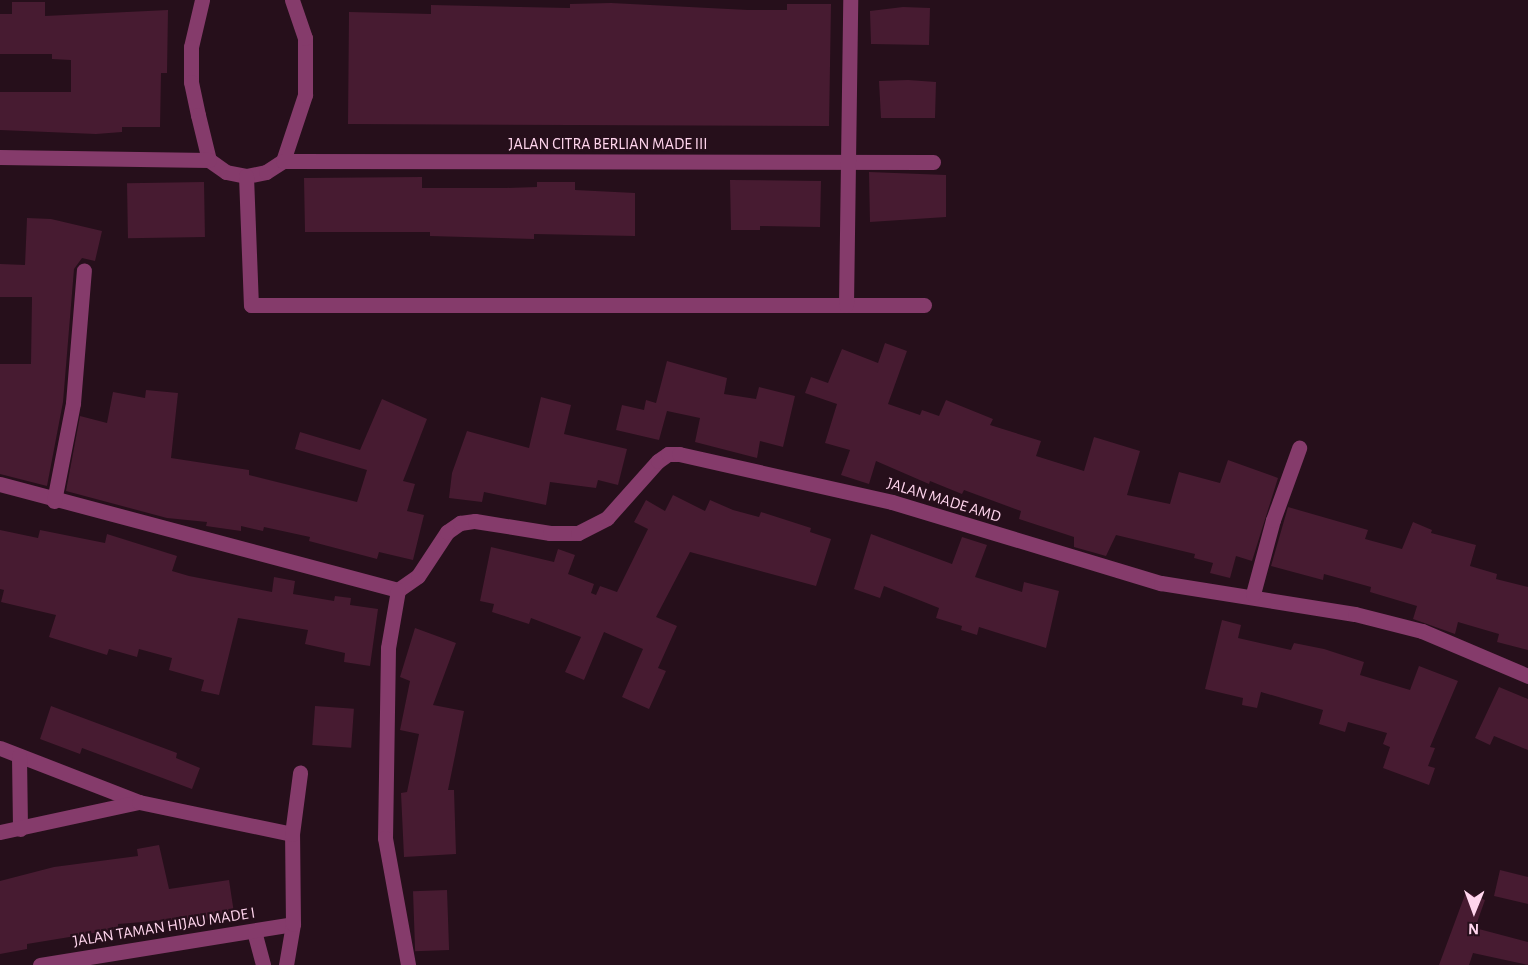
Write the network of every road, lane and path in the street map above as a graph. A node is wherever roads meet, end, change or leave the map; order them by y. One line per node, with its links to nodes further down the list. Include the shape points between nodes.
1 (202, 0): 5 (street, via 191,47 191,82)
2 (292, 0): 6 (street, via 305,38 308,67 305,95)
3 (850, 0): 8 (street)
4 (0, 157): 5 (street)
5 (209, 160): 9 (street, via 226,172)
6 (283, 161): 8 (street, JALAN CITRA BERLIAN MADE III); 9 (street, via 266,172)
7 (933, 162): 8 (street, JALAN CITRA BERLIAN MADE III)
8 (846, 163): 11 (street)
9 (246, 176): 11 (street, via 251,305)
10 (84, 270): 15 (street, via 73,403)
11 (846, 305): 12 (street)
12 (924, 305)
13 (1299, 448): 17 (street, via 1273,520)
14 (0, 484): 15 (street)
15 (54, 501): 16 (street)
16 (398, 590): 17 (street, JALAN MADE AMD, via 418,576 447,532 460,523 578,533 607,518 658,461 668,454 679,454 892,502 1161,583); 31 (street, via 388,648 385,838)
17 (1253, 594): 18 (street, JALAN MADE AMD, via 1422,631)
18 (1528, 676)
19 (0, 748): 20 (street)
20 (19, 756): 22 (street); 23 (street)
21 (300, 773): 25 (street)
22 (139, 802): 23 (street); 25 (street)
23 (20, 829): 24 (street)
24 (0, 832)
25 (292, 834): 26 (street)
26 (293, 924): 27 (street, JALAN TAMAN HIJAU MADE I); 30 (street)
27 (254, 931): 28 (street, JALAN TAMAN HIJAU MADE I); 29 (street)
28 (40, 965)
29 (263, 965)
30 (286, 965)
31 (408, 965)

